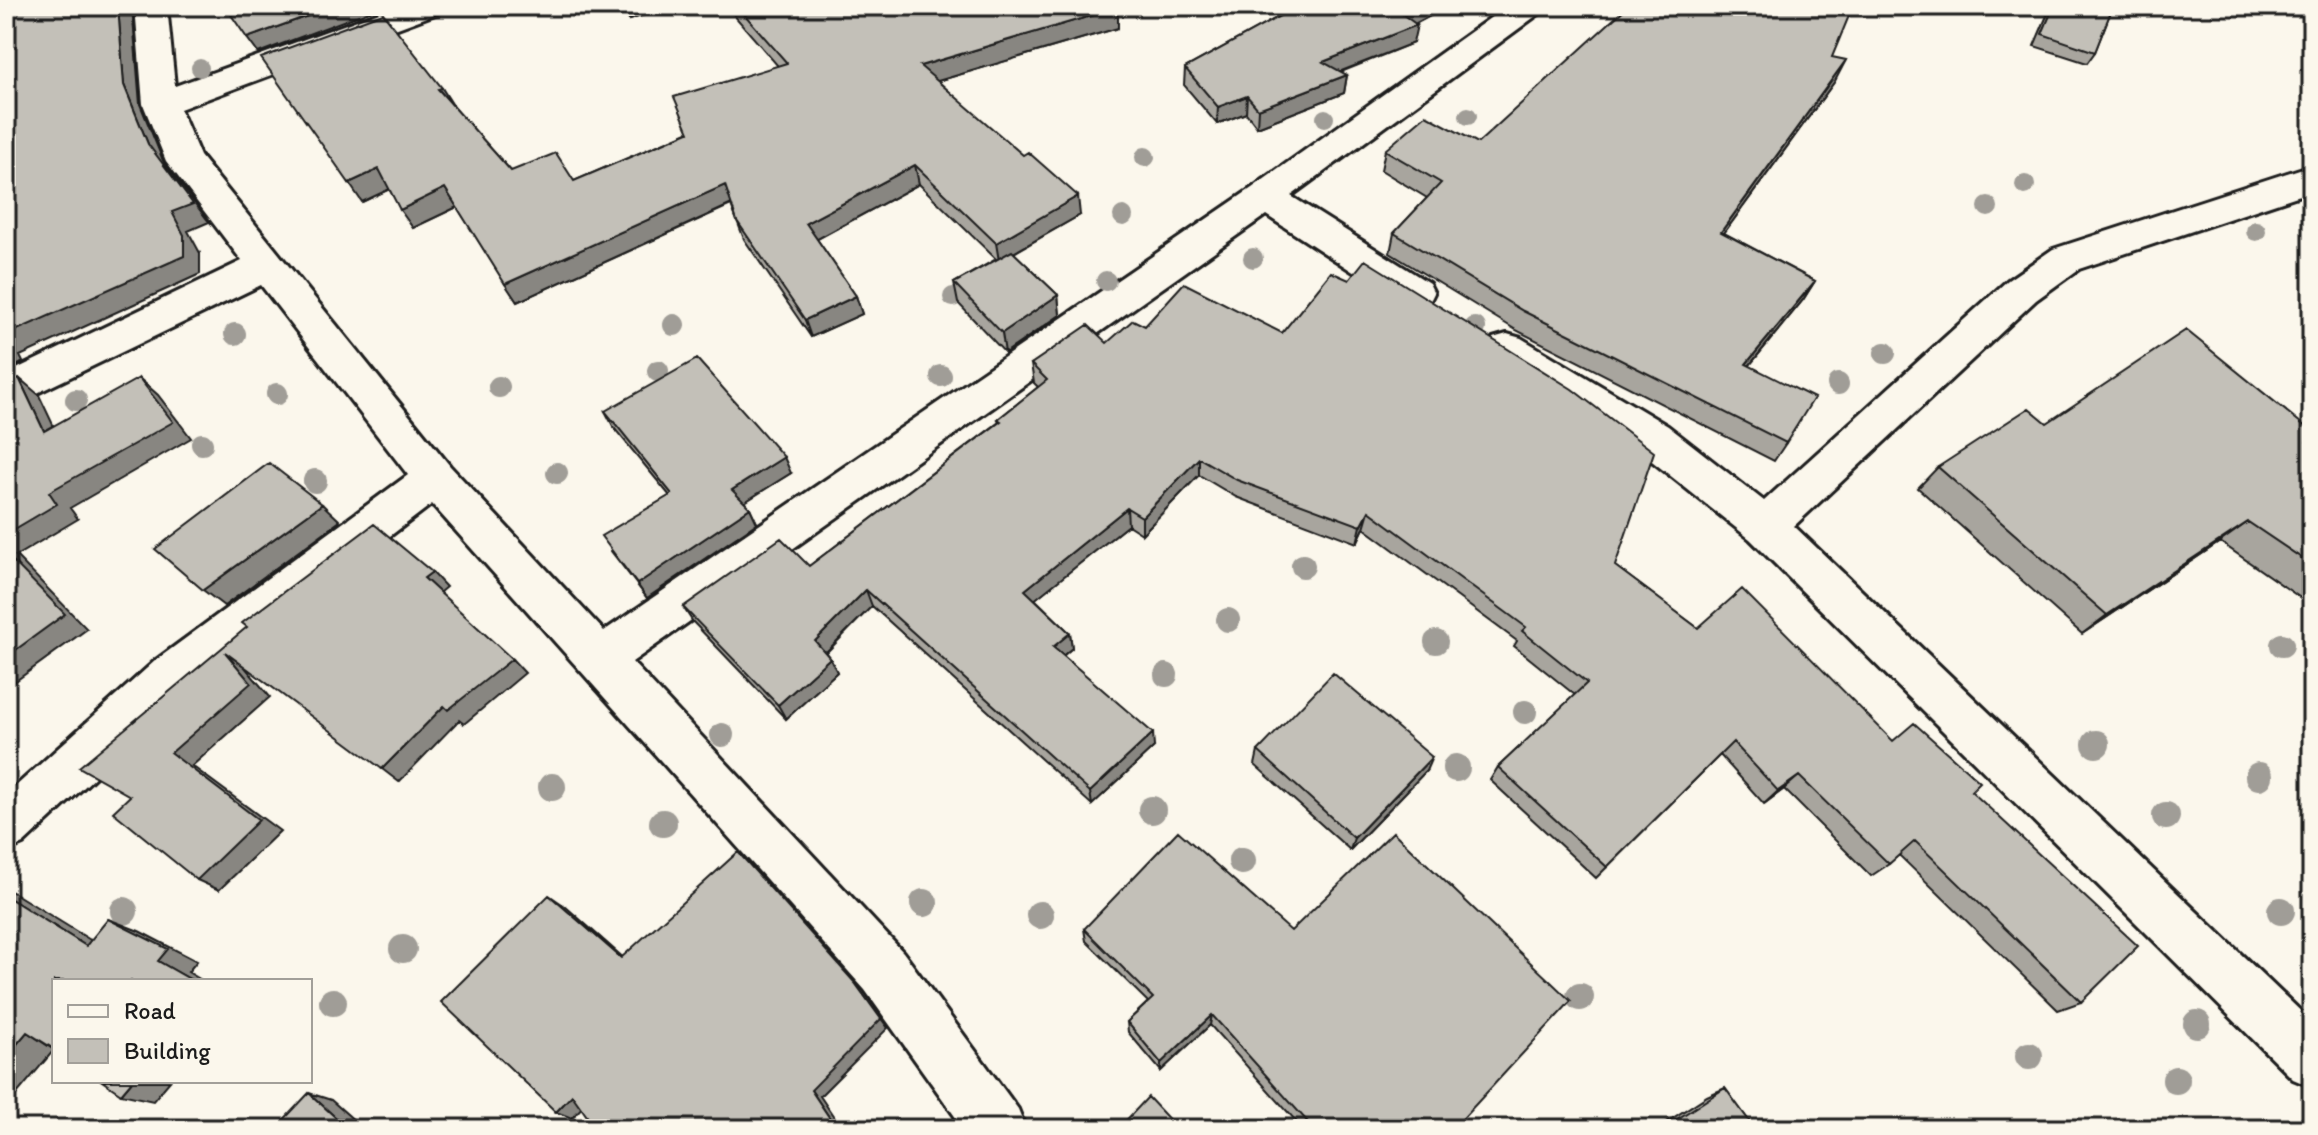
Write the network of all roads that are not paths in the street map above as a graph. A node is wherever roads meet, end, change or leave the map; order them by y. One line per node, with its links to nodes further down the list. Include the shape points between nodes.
1 (151, 6): 4 (street)
2 (427, 6): 4 (street)
3 (1529, 6): 6 (street)
4 (160, 104): 7 (street, via 184,161)
5 (2312, 178): 10 (street, via 2066,259 2022,290)
6 (1265, 197): 10 (street, via 1653,438); 11 (street)
7 (267, 265): 8 (street); 9 (street)
8 (6, 392)
9 (435, 478): 11 (street); 12 (street, via 172,675)
10 (1765, 526): 13 (street)
11 (600, 659): 14 (street, via 884,971)
12 (6, 827)
13 (2312, 1060)
14 (998, 1129)

